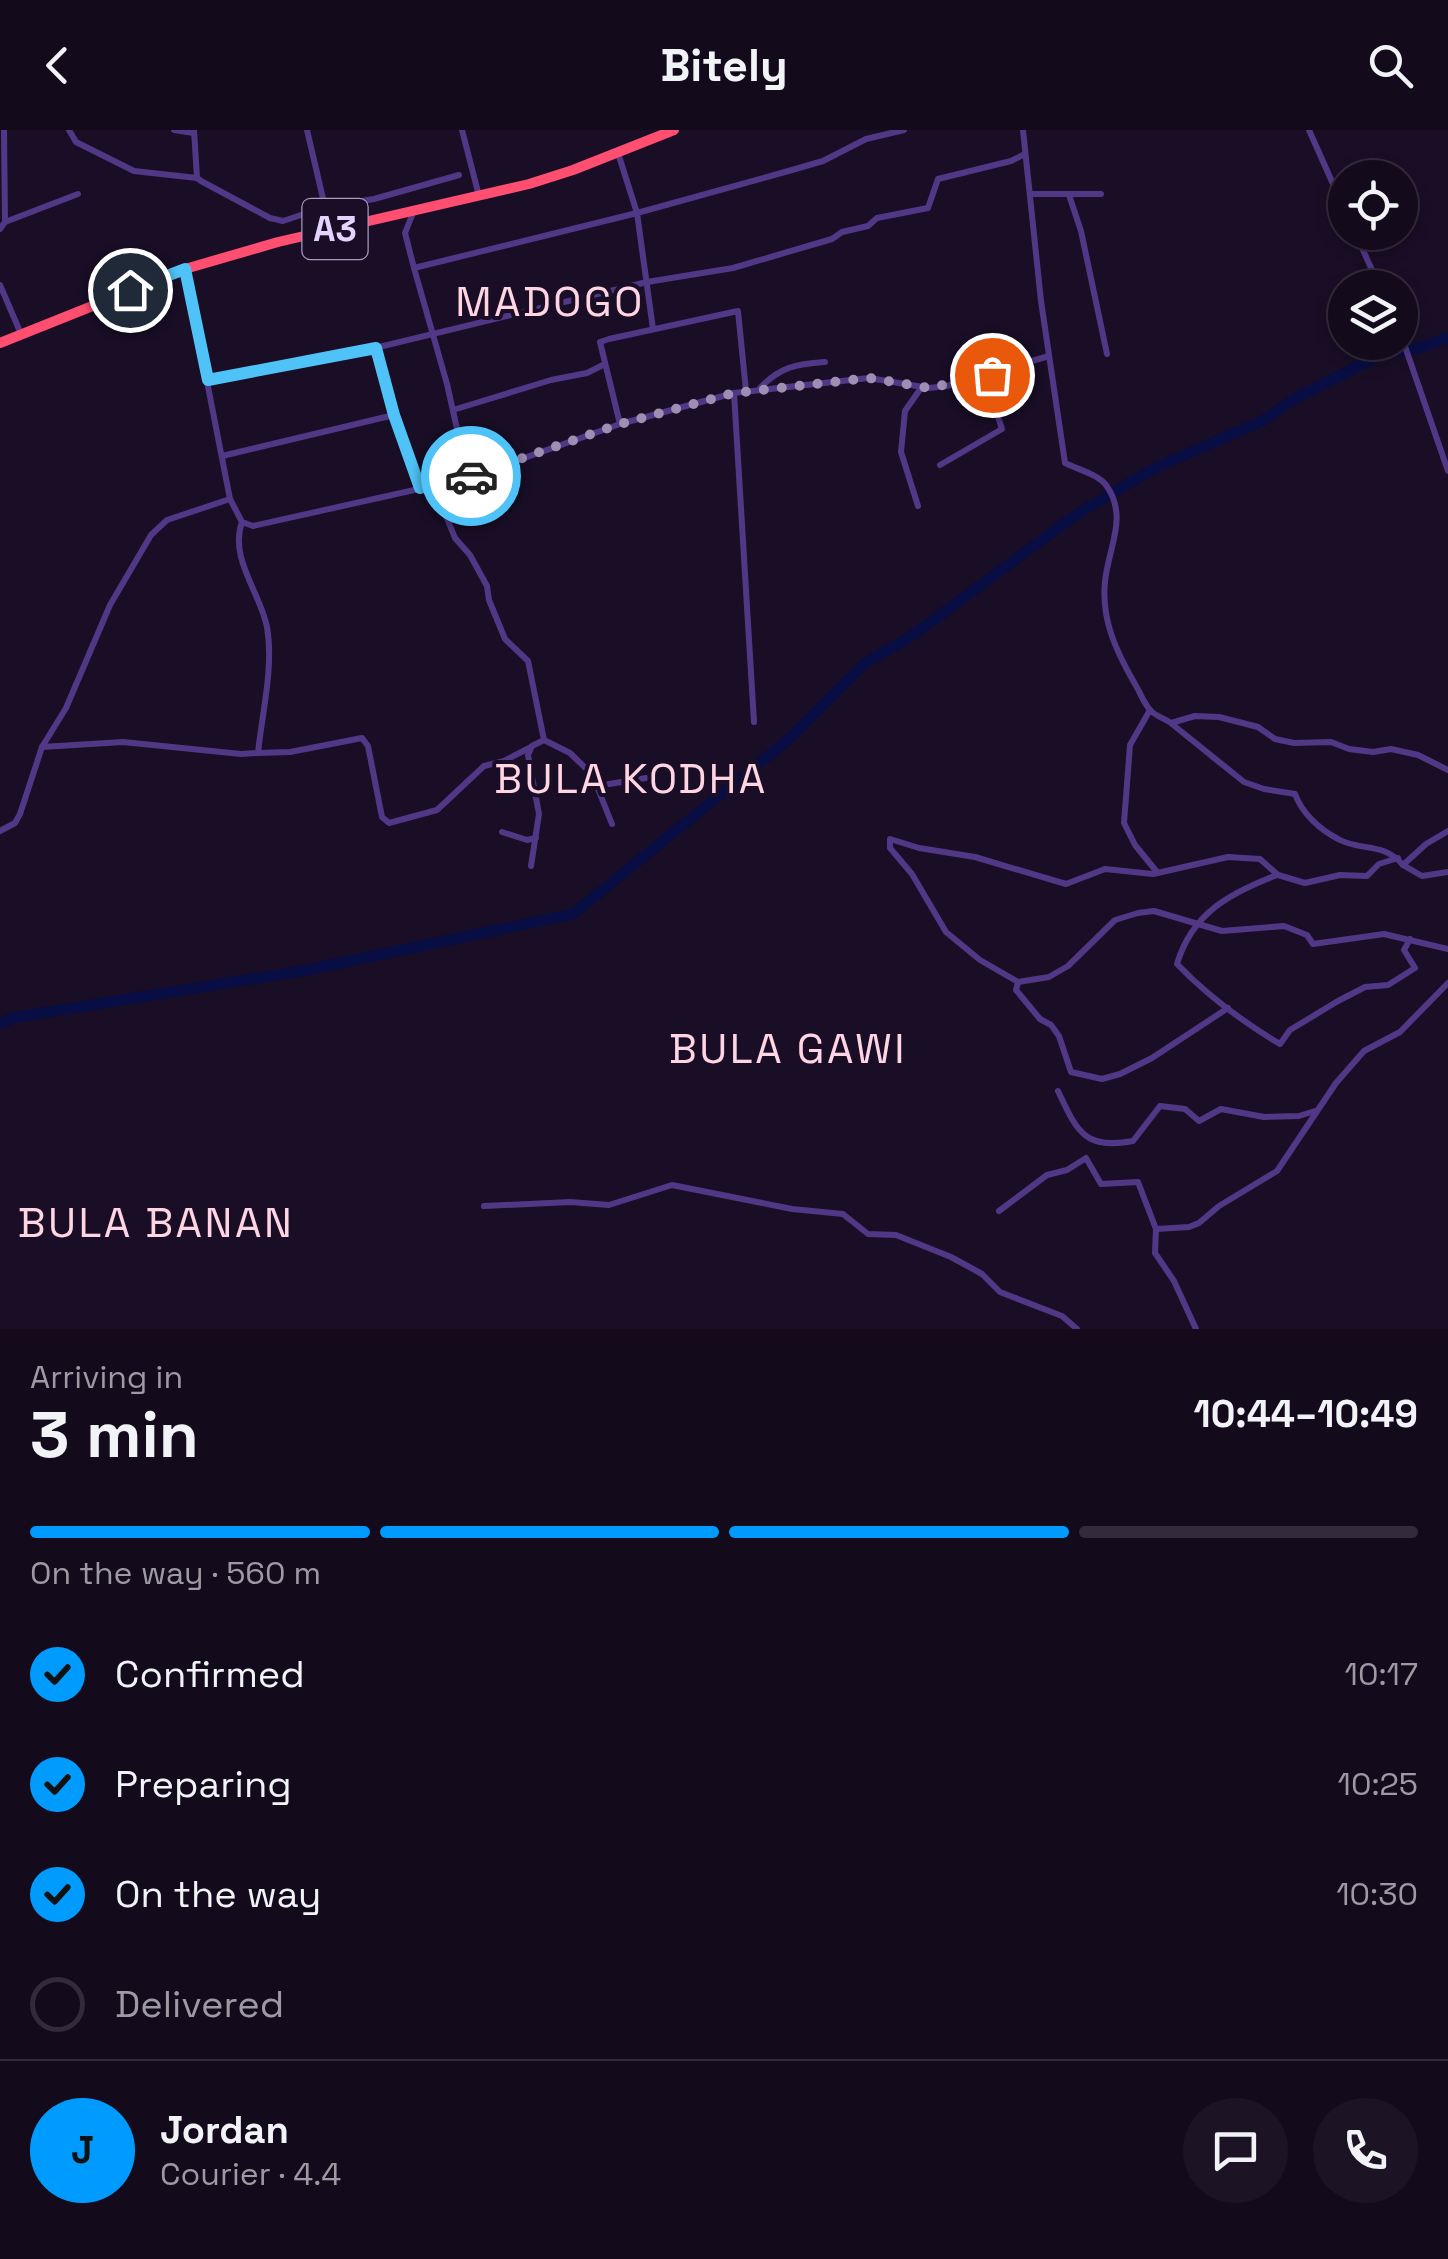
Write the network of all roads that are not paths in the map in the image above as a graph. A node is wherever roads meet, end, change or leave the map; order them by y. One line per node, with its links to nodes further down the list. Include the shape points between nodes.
1 (4, 130): 24 (street)
2 (69, 130): 15 (street, via 76,142 134,170)
3 (174, 130): 10 (street)
4 (307, 130): 21 (street)
5 (462, 130): 20 (street)
6 (674, 130): 11 (highway, A3)
7 (904, 130): 23 (street, via 866,139 824,161)
8 (1022, 130): 12 (street)
9 (1309, 130): 13 (street)
10 (194, 132): 15 (street)
11 (618, 153): 20 (highway, A3); 23 (street)
12 (1025, 154): 17 (street); 27 (street, via 938,179 928,208 914,213 876,218 832,239 732,268)
13 (1328, 172)
14 (459, 174): 21 (street)
15 (197, 178): 21 (street, via 270,218 298,218)
16 (78, 194): 24 (street)
17 (1030, 194): 19 (street); 35 (street)
18 (1102, 194): 19 (street)
19 (1069, 195): 34 (street)
20 (479, 196): 22 (highway, A3)
21 (325, 207)
22 (414, 212): 25 (street, via 405,233); 26 (highway, A3)
23 (637, 214): 25 (street); 27 (street)
24 (3, 225)
25 (414, 268): 31 (street)
26 (185, 269): 30 (highway, A3); 40 (street)
27 (646, 282): 29 (street); 31 (street)
28 (0, 285): 30 (street)
29 (653, 329): 38 (street, via 600,342); 43 (street, via 738,311)
30 (22, 334): 32 (highway, A3)
31 (433, 334): 33 (street); 45 (street)
32 (0, 343)
33 (376, 348): 40 (street); 46 (street)
34 (1108, 354)
35 (1049, 356): 39 (street); 57 (street, via 1064,463 1102,480 1118,514 1104,611 1120,663)
36 (1410, 360): 50 (street)
37 (825, 362): 42 (street, via 782,368)
38 (604, 364): 45 (street); 47 (street)
39 (985, 377): 41 (street); 49 (street, via 1002,429)
40 (208, 380): 48 (street)
41 (922, 387): 42 (street, via 869,378); 55 (street, via 905,410 901,452)
42 (759, 389): 43 (street)
43 (746, 391): 44 (street)
44 (734, 393): 47 (street); 58 (street)
45 (453, 410): 51 (street)
46 (394, 415): 48 (street); 53 (street)
47 (620, 424): 51 (street)
48 (222, 456): 54 (street)
49 (940, 465)
50 (1448, 471)
51 (468, 478): 52 (street)
52 (434, 486): 53 (street); 60 (street, via 454,538 486,586 505,639 528,660)
53 (420, 488): 56 (street, via 266,526)
54 (230, 499): 56 (street); 62 (street, via 167,520 150,535)
55 (918, 506)
56 (242, 522): 63 (street, via 238,546 268,636)
57 (1150, 710): 59 (street); 74 (street, via 1130,745 1124,823)
58 (754, 722)
59 (1172, 723): 64 (street, via 1218,717 1294,743 1391,749); 72 (street, via 1244,782 1295,794 1307,816 1339,840 1386,850)
60 (544, 740): 61 (street); 66 (street)
61 (532, 746): 63 (street, via 484,766 437,810 389,824 362,738); 71 (street)
62 (42, 748): 63 (street, via 123,742); 68 (street, via 20,814)
63 (258, 753)
64 (1448, 770)
65 (646, 778): 66 (street)
66 (603, 785): 67 (street, via 598,789)
67 (612, 824)
68 (0, 830)
69 (1448, 831): 72 (street)
70 (502, 832): 71 (street)
71 (536, 838): 73 (street)
72 (1400, 862): 75 (street, via 1422,876); 76 (street, via 1379,864 1367,876 1305,883)
73 (531, 866)
74 (1157, 872): 76 (street, via 1228,857 1260,859); 80 (street, via 1105,868 1066,884 890,839 946,932)
75 (1448, 872)
76 (1278, 874): 77 (street, via 1225,900)
77 (1199, 923): 78 (street, via 1222,931 1284,926 1307,934 1313,944 1384,934); 80 (street, via 1154,912 1115,920 1068,966); 82 (street, via 1186,936 1177,964)
78 (1410, 940): 79 (street); 82 (street, via 1404,950 1416,968 1338,1001 1290,1030 1280,1044)
79 (1448, 949)
80 (1018, 982): 82 (street, via 1016,990 1058,1036 1071,1072 1102,1080 1152,1058)
81 (1448, 983): 84 (street, via 1400,1032 1364,1051)
82 (1228, 1008)
83 (1058, 1091): 84 (street, via 1077,1130 1108,1146 1133,1142 1160,1106 1185,1109 1200,1121 1221,1109 1264,1117)
84 (1316, 1111): 87 (street, via 1277,1171 1199,1223)
85 (484, 1206): 88 (street, via 609,1205 672,1185 843,1214 868,1234 896,1235 951,1257 1000,1292 1062,1316)
86 (999, 1211): 87 (street, via 1047,1174 1086,1158 1101,1184 1138,1182)
87 (1156, 1229): 89 (street, via 1155,1253)
88 (1077, 1329)
89 (1196, 1329)

